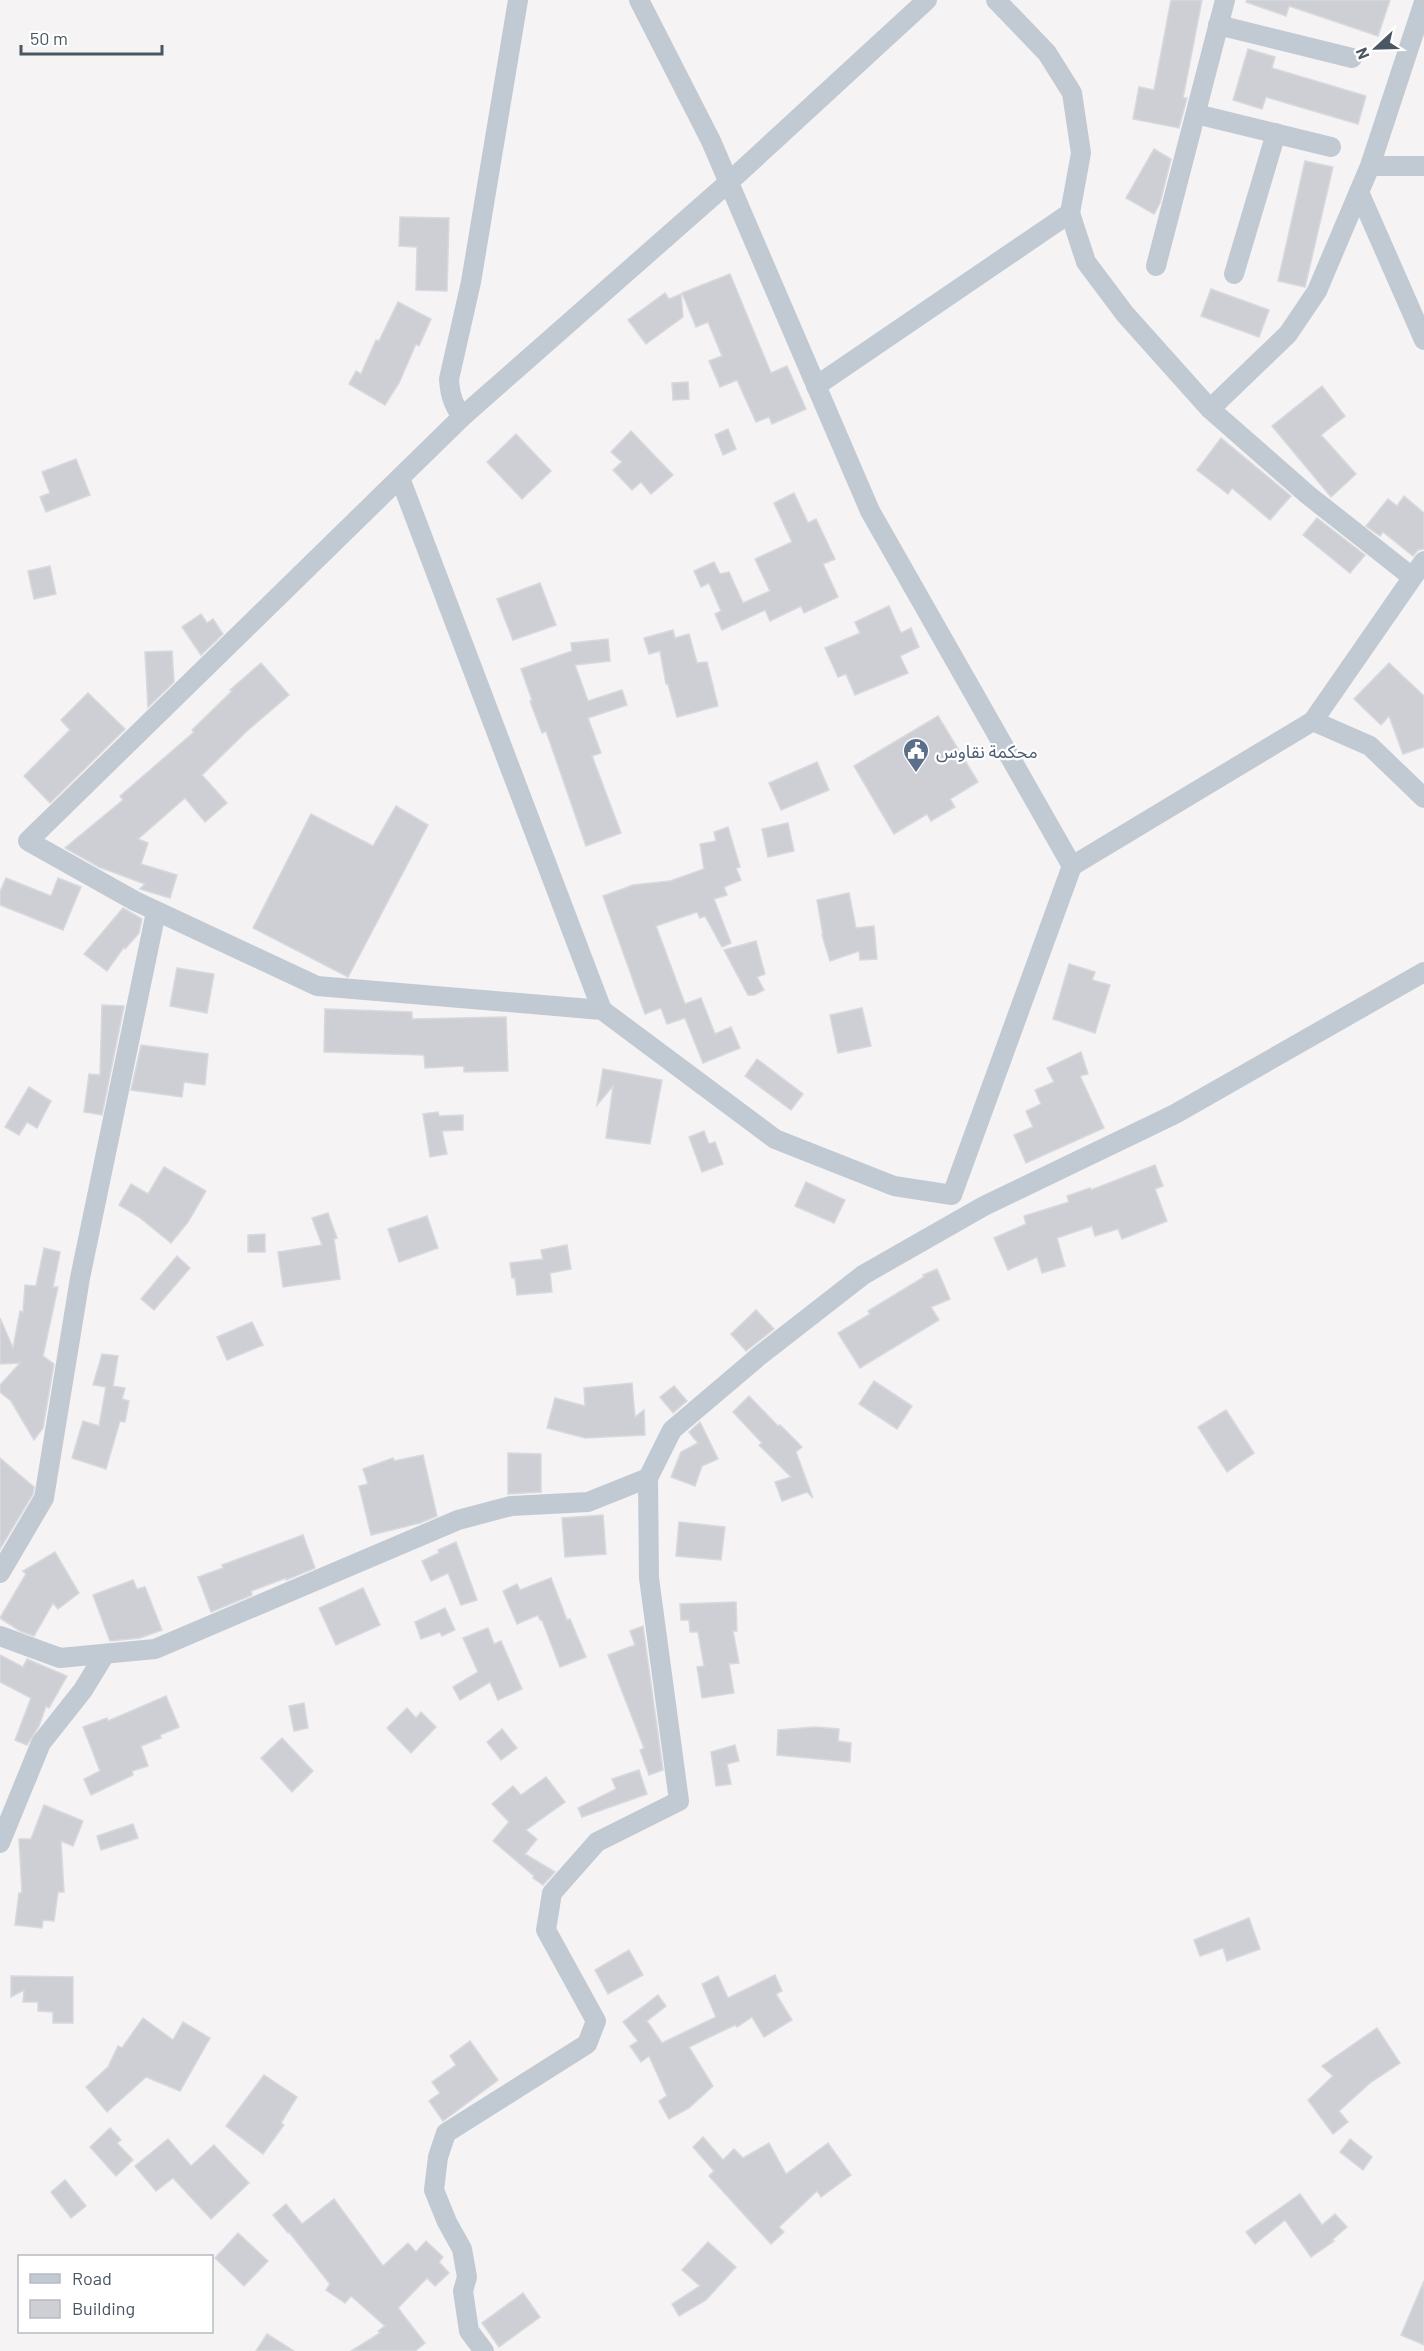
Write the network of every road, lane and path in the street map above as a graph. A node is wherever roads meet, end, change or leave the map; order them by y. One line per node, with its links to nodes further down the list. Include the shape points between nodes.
1 (518, 0): 22 (street, via 471,282 449,379 450,394)
2 (639, 0): 14 (street)
3 (927, 0): 14 (street)
4 (996, 0): 16 (street, via 1047,53 1072,93 1081,153)
5 (1225, 0): 7 (street)
6 (1424, 2): 12 (street)
7 (1218, 25): 8 (street); 9 (street)
8 (1352, 58)
9 (1196, 114): 10 (street); 17 (street)
10 (1276, 133): 11 (street); 18 (street)
11 (1331, 147)
12 (1370, 166): 13 (street); 15 (street)
13 (1424, 166)
14 (729, 182): 20 (street); 22 (street)
15 (1359, 192): 19 (street); 21 (street, via 1317,291 1288,334)
16 (1070, 213): 20 (street); 21 (street, via 1086,262 1125,315)
17 (1156, 266)
18 (1234, 273)
19 (1424, 340)
20 (816, 386): 27 (street, via 870,512)
21 (1210, 409): 24 (street, via 1308,495)
22 (462, 417): 23 (street)
23 (400, 478): 28 (street, via 28,841); 30 (street)
24 (1418, 569): 25 (street)
25 (1313, 721): 26 (street, via 1370,747); 27 (street)
26 (1424, 798)
27 (1072, 866): 31 (street)
28 (156, 912): 30 (street, via 316,986); 34 (street, via 80,1278 44,1498)
29 (1424, 972): 32 (street, via 1175,1114)
30 (602, 1010): 31 (street, via 775,1139 894,1186)
31 (952, 1195): 32 (street)
32 (984, 1206): 33 (street, via 863,1275 759,1356 672,1430)
33 (648, 1478): 36 (street, via 588,1502 511,1506 458,1520 154,1648); 38 (street, via 649,1578 679,1801 597,1842 552,1893 546,1930 596,2021 587,2044 446,2133 434,2190 462,2248 469,2331)
34 (0, 1573)
35 (0, 1636): 36 (street, via 60,1658)
36 (105, 1654): 37 (street, via 42,1743)
37 (0, 1843)
38 (484, 2351)

